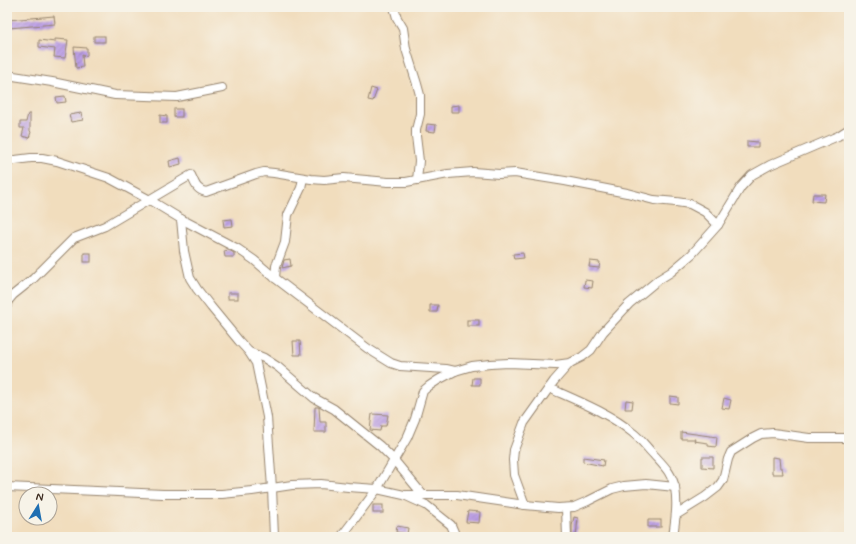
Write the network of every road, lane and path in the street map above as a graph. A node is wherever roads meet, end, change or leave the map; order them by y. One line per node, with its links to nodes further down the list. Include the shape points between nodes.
1 (394, 7): 7 (street, via 403,28 406,49 420,96 420,114 416,130 419,161)
2 (7, 75): 3 (street, via 115,95 177,97)
3 (222, 88)
4 (849, 129): 10 (street, via 752,175 741,187)
5 (7, 161): 8 (street, via 42,158 57,161 109,178)
6 (303, 178): 7 (street, via 388,182); 8 (street, via 264,172 206,192 200,191 191,175); 11 (street, via 288,215 285,242)
7 (417, 180): 10 (street, via 473,172 515,173 654,200 690,204 705,212)
8 (148, 199): 9 (street); 12 (street, via 105,226 74,238 33,279 13,294)
9 (181, 218): 11 (street, via 238,249); 13 (street, via 190,278)
10 (718, 225): 14 (street, via 672,272 629,304 603,332 591,350)
11 (275, 278): 15 (street, via 366,348 391,363)
12 (7, 305)
13 (249, 352): 18 (street, via 278,367 314,398 334,409); 21 (street, via 256,363 267,417)
14 (570, 363): 15 (street, via 490,364); 16 (street)
15 (455, 371): 18 (street, via 423,391 415,419)
16 (549, 388): 20 (street, via 614,419 634,434 664,465); 25 (street, via 524,423 514,450 514,475)
17 (849, 438): 27 (street, via 761,434 731,452 723,480 718,487)
18 (394, 460): 22 (street); 24 (street)
19 (7, 487): 21 (street, via 163,494 222,494)
20 (675, 487): 26 (street, via 646,484 624,486); 27 (street)
21 (272, 488): 22 (street, via 321,484); 28 (street)
22 (377, 489): 23 (street); 29 (street)
23 (404, 495): 24 (street); 30 (street, via 426,505 451,525)
24 (423, 495): 25 (street, via 457,495)
25 (525, 505): 26 (street)
26 (566, 508): 31 (street)
27 (676, 515): 32 (street)
28 (274, 537)
29 (341, 537)
30 (455, 537)
31 (567, 537)
32 (673, 537)

